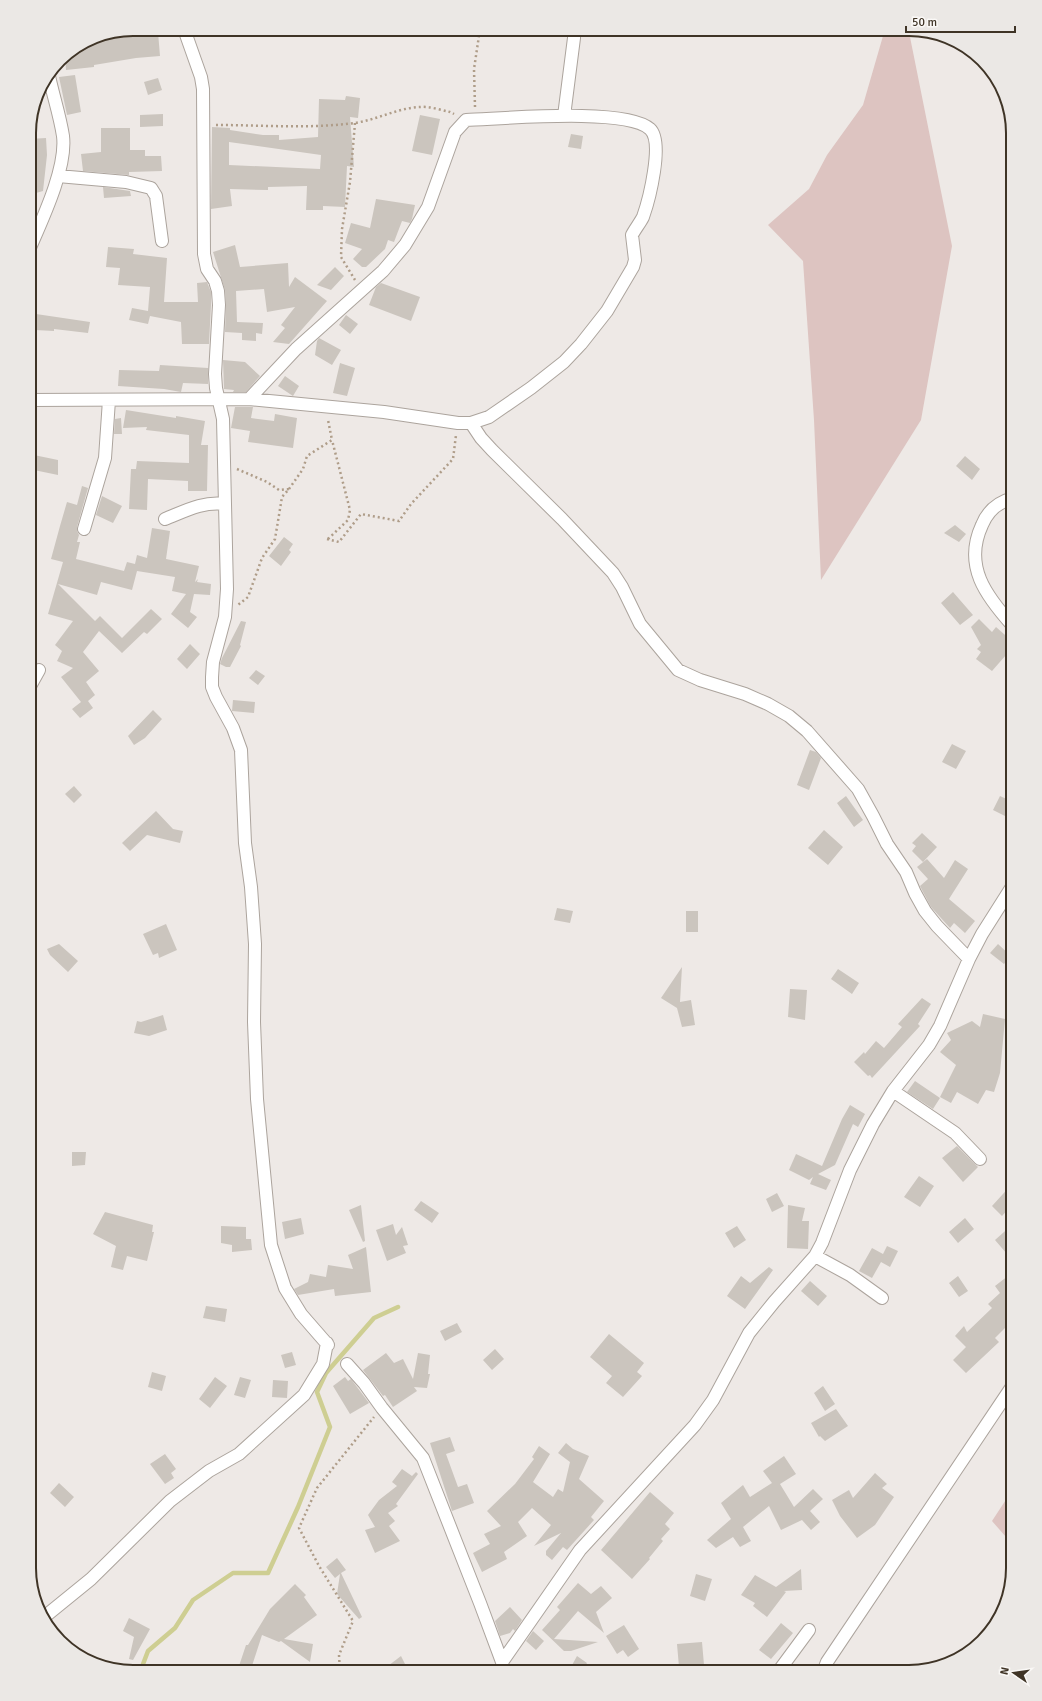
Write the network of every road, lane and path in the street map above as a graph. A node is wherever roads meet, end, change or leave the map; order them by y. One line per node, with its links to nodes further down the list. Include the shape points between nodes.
1 (186, 36): 8 (street, via 202,83)
2 (479, 36): 6 (path, via 474,69 476,106)
3 (574, 36): 5 (street)
4 (50, 82): 9 (street, via 63,136 63,153)
5 (564, 116): 6 (street); 18 (street, via 623,118 649,128 654,135 655,162 651,186 642,219 632,235 635,260 633,267 607,311 564,362 490,417)
6 (466, 120): 7 (path, via 450,112 421,107); 12 (street, via 455,132 428,208 419,224 393,260)
7 (354, 123): 8 (path, via 304,126); 12 (path, via 350,182 340,257)
8 (204, 125): 13 (street, via 204,254 207,269 215,280 218,291 215,374)
9 (58, 176): 10 (street); 11 (street, via 126,182 151,188 156,196)
10 (36, 232)
11 (162, 241)
12 (360, 291): 14 (street, via 296,349)
13 (219, 399): 14 (street); 16 (street); 21 (street, via 223,419)
14 (249, 399): 17 (street)
15 (36, 400): 16 (street)
16 (109, 400): 26 (street, via 105,458)
17 (326, 408): 19 (street, via 384,412); 20 (path)
18 (471, 422): 19 (street); 32 (street, via 492,450 614,573 640,624 678,670 768,704 789,716 807,731 858,789 887,844 906,872 914,893 925,911)
19 (458, 424): 20 (path, via 453,459 411,504 399,521 361,514 339,542 327,539 348,520 350,510)
20 (332, 440): 22 (path, via 307,456 303,469)
21 (223, 466): 22 (path, via 231,466 279,490); 24 (street)
22 (289, 489): 27 (path, via 282,498 275,539 262,558 248,597)
23 (1006, 500): 28 (street, via 998,503 984,519 974,551 975,564 984,587)
24 (225, 504): 25 (street, via 200,505); 27 (street)
25 (165, 519)
26 (84, 529)
27 (225, 616): 40 (street, via 213,662 212,687 241,750 245,843 255,944 254,1022 257,1099 271,1245 285,1288 301,1314 328,1344 323,1364 304,1395 239,1454 200,1477 170,1501 91,1579)
28 (1006, 618)
29 (39, 670): 30 (street)
30 (36, 675)
31 (1006, 896): 32 (street)
32 (969, 959): 33 (street, via 940,1026)
33 (893, 1091): 34 (street, via 955,1133); 35 (street, via 850,1170 822,1243)
34 (980, 1159)
35 (814, 1256): 36 (street, via 850,1275); 44 (street, via 749,1333 713,1400 695,1425 580,1550)
36 (882, 1298)
37 (347, 1364): 39 (street)
38 (1006, 1396): 46 (street)
39 (382, 1408): 42 (path, via 317,1488 299,1528 353,1621 339,1655); 43 (street, via 423,1458)
40 (48, 1614)
41 (809, 1630): 45 (street)
42 (340, 1665)
43 (502, 1665)
44 (504, 1665)
45 (783, 1665)
46 (826, 1665)

